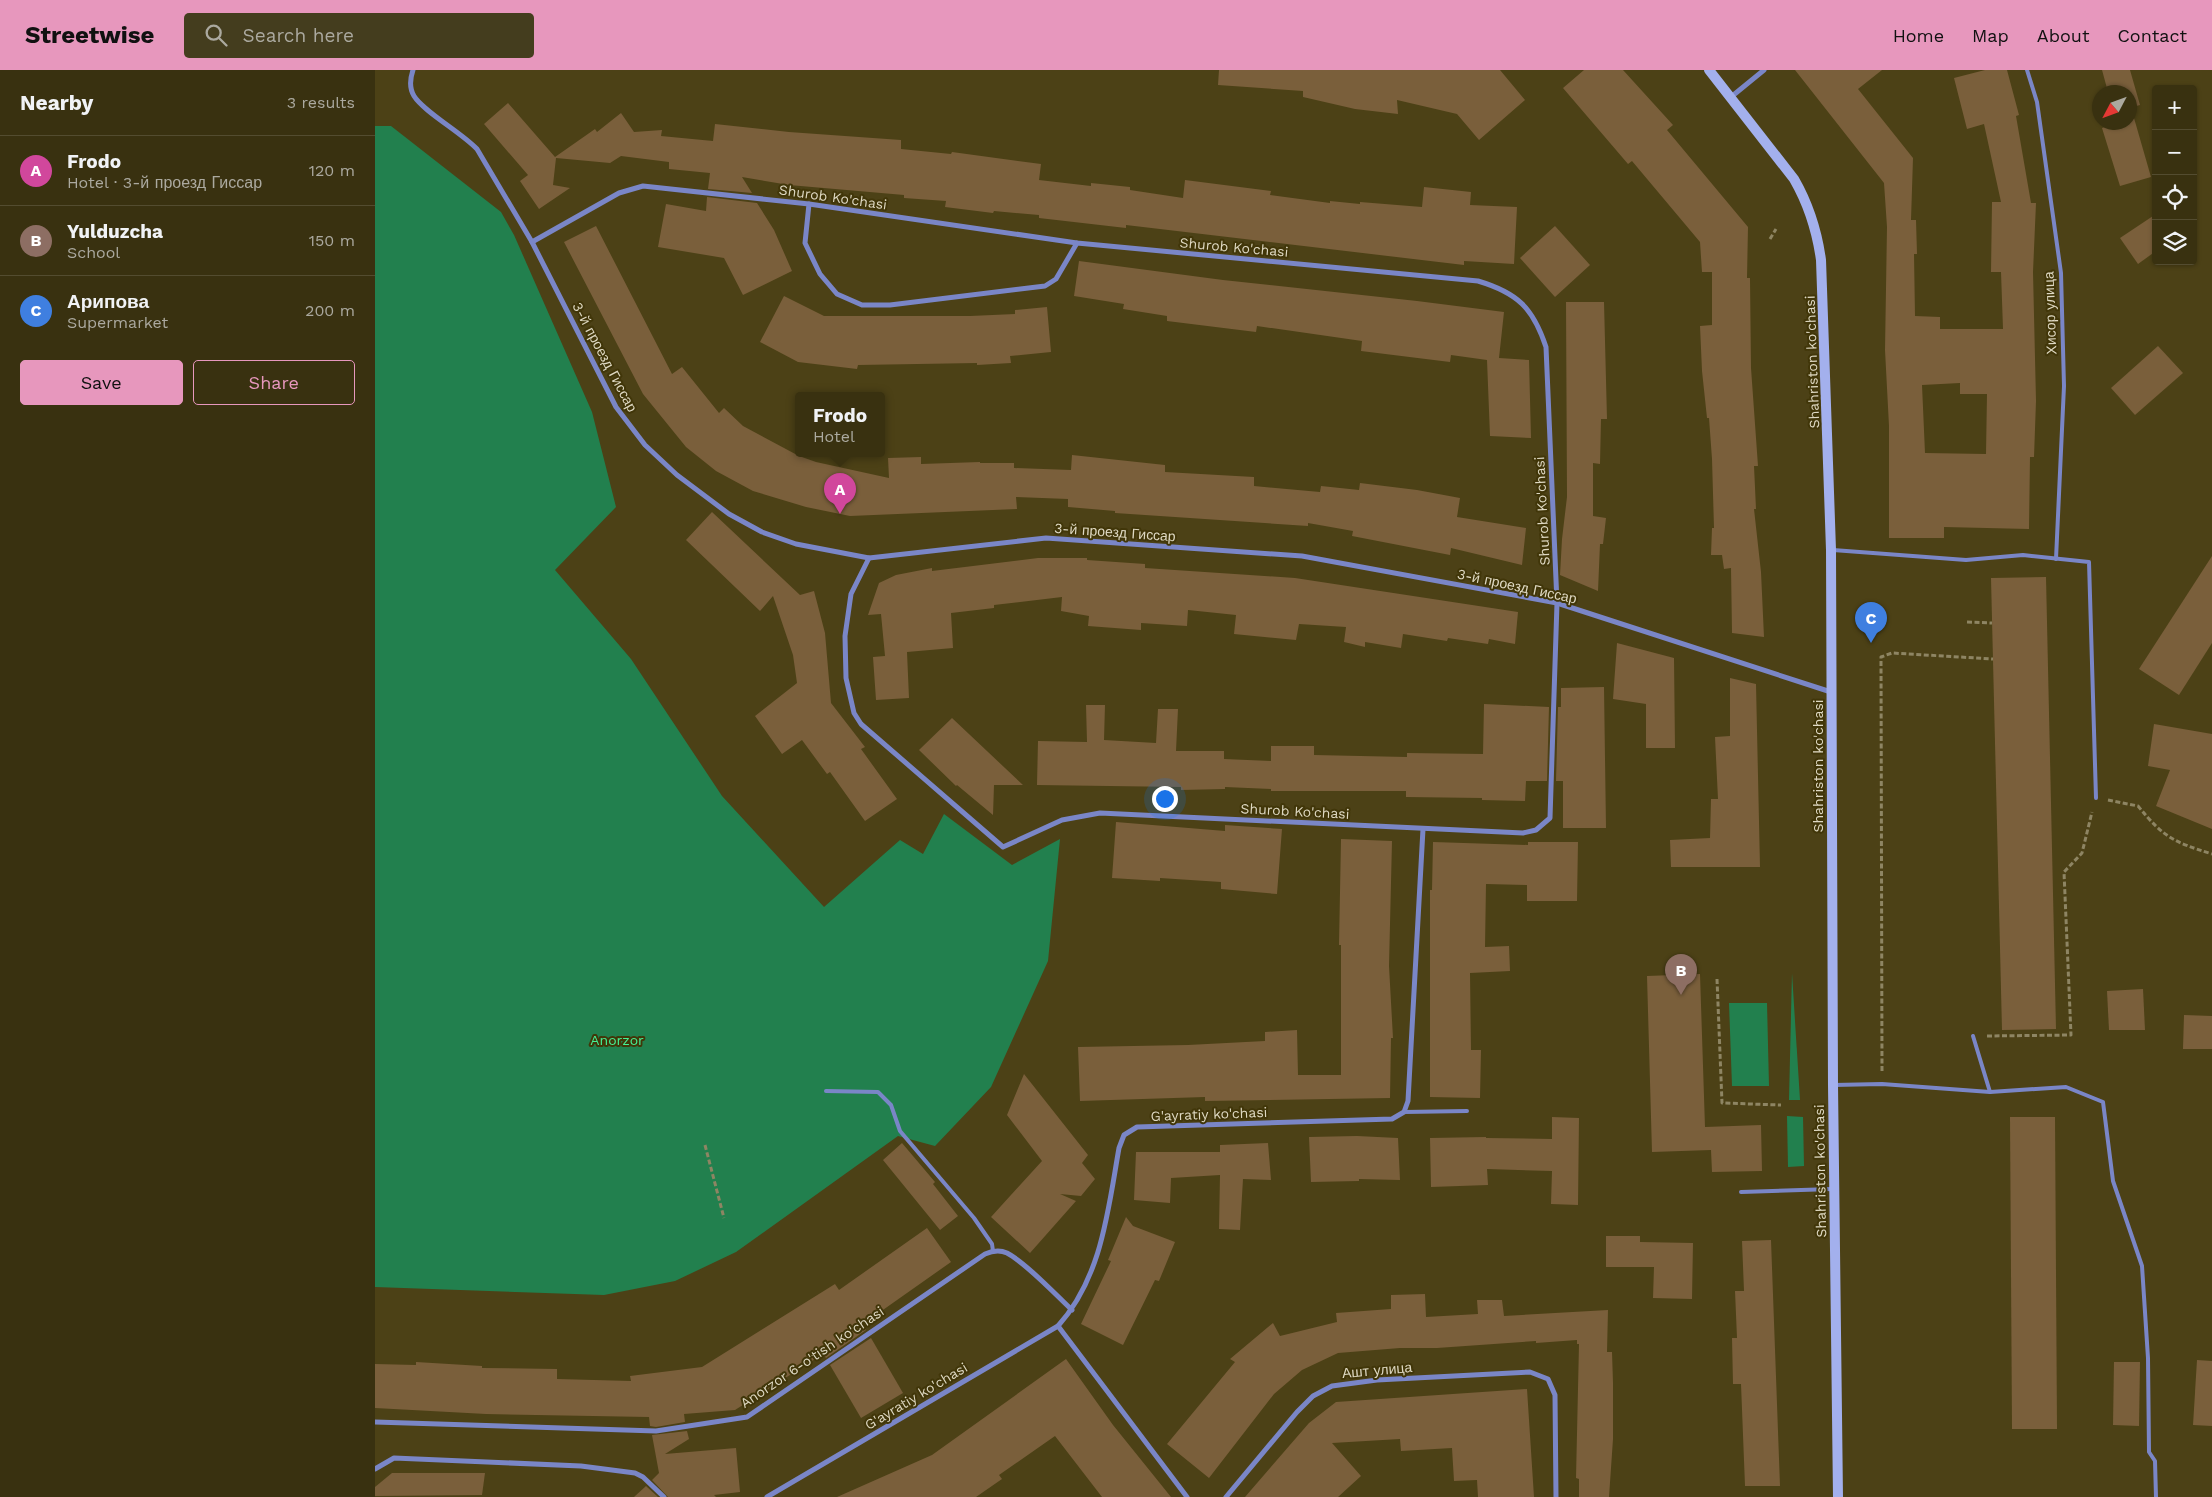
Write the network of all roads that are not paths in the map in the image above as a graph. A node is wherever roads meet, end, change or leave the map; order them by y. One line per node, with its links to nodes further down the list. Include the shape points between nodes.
1 (413, 70): 7 (street, 3-й проезд Гиссар, via 411,88 414,96 477,149)
2 (1709, 70): 5 (main road, Shahriston ko'chasi)
3 (1764, 70): 5 (street)
4 (2027, 70): 11 (lane, Хисор улица, via 2037,102 2061,273 2063,386)
5 (1731, 97): 9 (main road, Shahriston ko'chasi, via 1794,179 1809,208 1818,237 1823,283)
6 (809, 204): 7 (street, Shurob Ko'chasi, via 643,186 619,193); 8 (street, Shurob Ko'chasi); 8 (street, via 805,243 819,274 837,294 862,306 1045,286 1056,279)
7 (532, 242): 10 (street, 3-й проезд Гиссар, via 617,407 645,445 677,475 729,514 762,532 796,544)
8 (1077, 243): 12 (street, Shurob Ko'chasi, via 1478,281 1501,288 1524,304 1538,324 1546,347)
9 (1831, 550): 11 (lane, via 1966,560 2023,555); 13 (main road, Shahriston ko'chasi)
10 (869, 558): 12 (street, 3-й проезд Гиссар, via 1046,538 1302,556); 15 (street, Shurob Ko'chasi, via 851,594 845,636 846,678 854,713 861,724 1003,847 1062,820 1100,812)
11 (2056, 559): 14 (lane, via 2089,562)
12 (1557, 603): 13 (street, 3-й проезд Гиссар); 15 (street, Shurob Ko'chasi, via 1551,818 1536,830 1523,833)
13 (1831, 692): 17 (main road, Shahriston ko'chasi)
14 (2096, 798)
15 (1423, 829): 21 (street, via 1409,1101)
16 (1973, 1036): 19 (lane)
17 (1833, 1085): 19 (lane, via 1881,1084); 22 (main road, Shahriston ko'chasi)
18 (826, 1090): 24 (lane, via 878,1092 891,1105 900,1131 974,1218 992,1244)
19 (1990, 1092): 35 (lane, via 2066,1087 2103,1102 2113,1181 2142,1266 2148,1358 2149,1452 2155,1462)
20 (1467, 1111): 21 (lane)
21 (1404, 1112): 25 (street, G'ayratiy ko'chasi, via 1392,1119 1137,1128 1124,1135 1101,1244 1090,1276)
22 (1834, 1189): 23 (lane); 34 (main road, Shahriston ko'chasi)
23 (1741, 1192)
24 (993, 1251): 25 (street, via 1006,1252 1017,1260); 27 (street, Anorzor 6-o'tish ko'chasi, via 747,1417 656,1431)
25 (1072, 1310): 26 (street, G'ayratiy ko'chasi)
26 (1057, 1326): 30 (street, G'ayratiy ko'chasi); 31 (street)
27 (375, 1422)
28 (375, 1469): 29 (street, via 394,1458 581,1466 635,1473 643,1476)
29 (664, 1497)
30 (767, 1497)
31 (1187, 1497)
32 (1226, 1497): 33 (street, Ашт улица, via 1297,1412 1313,1396 1332,1386 1377,1380 1531,1372 1547,1378 1555,1395)
33 (1556, 1497)
34 (1838, 1497)
35 (2156, 1497)

